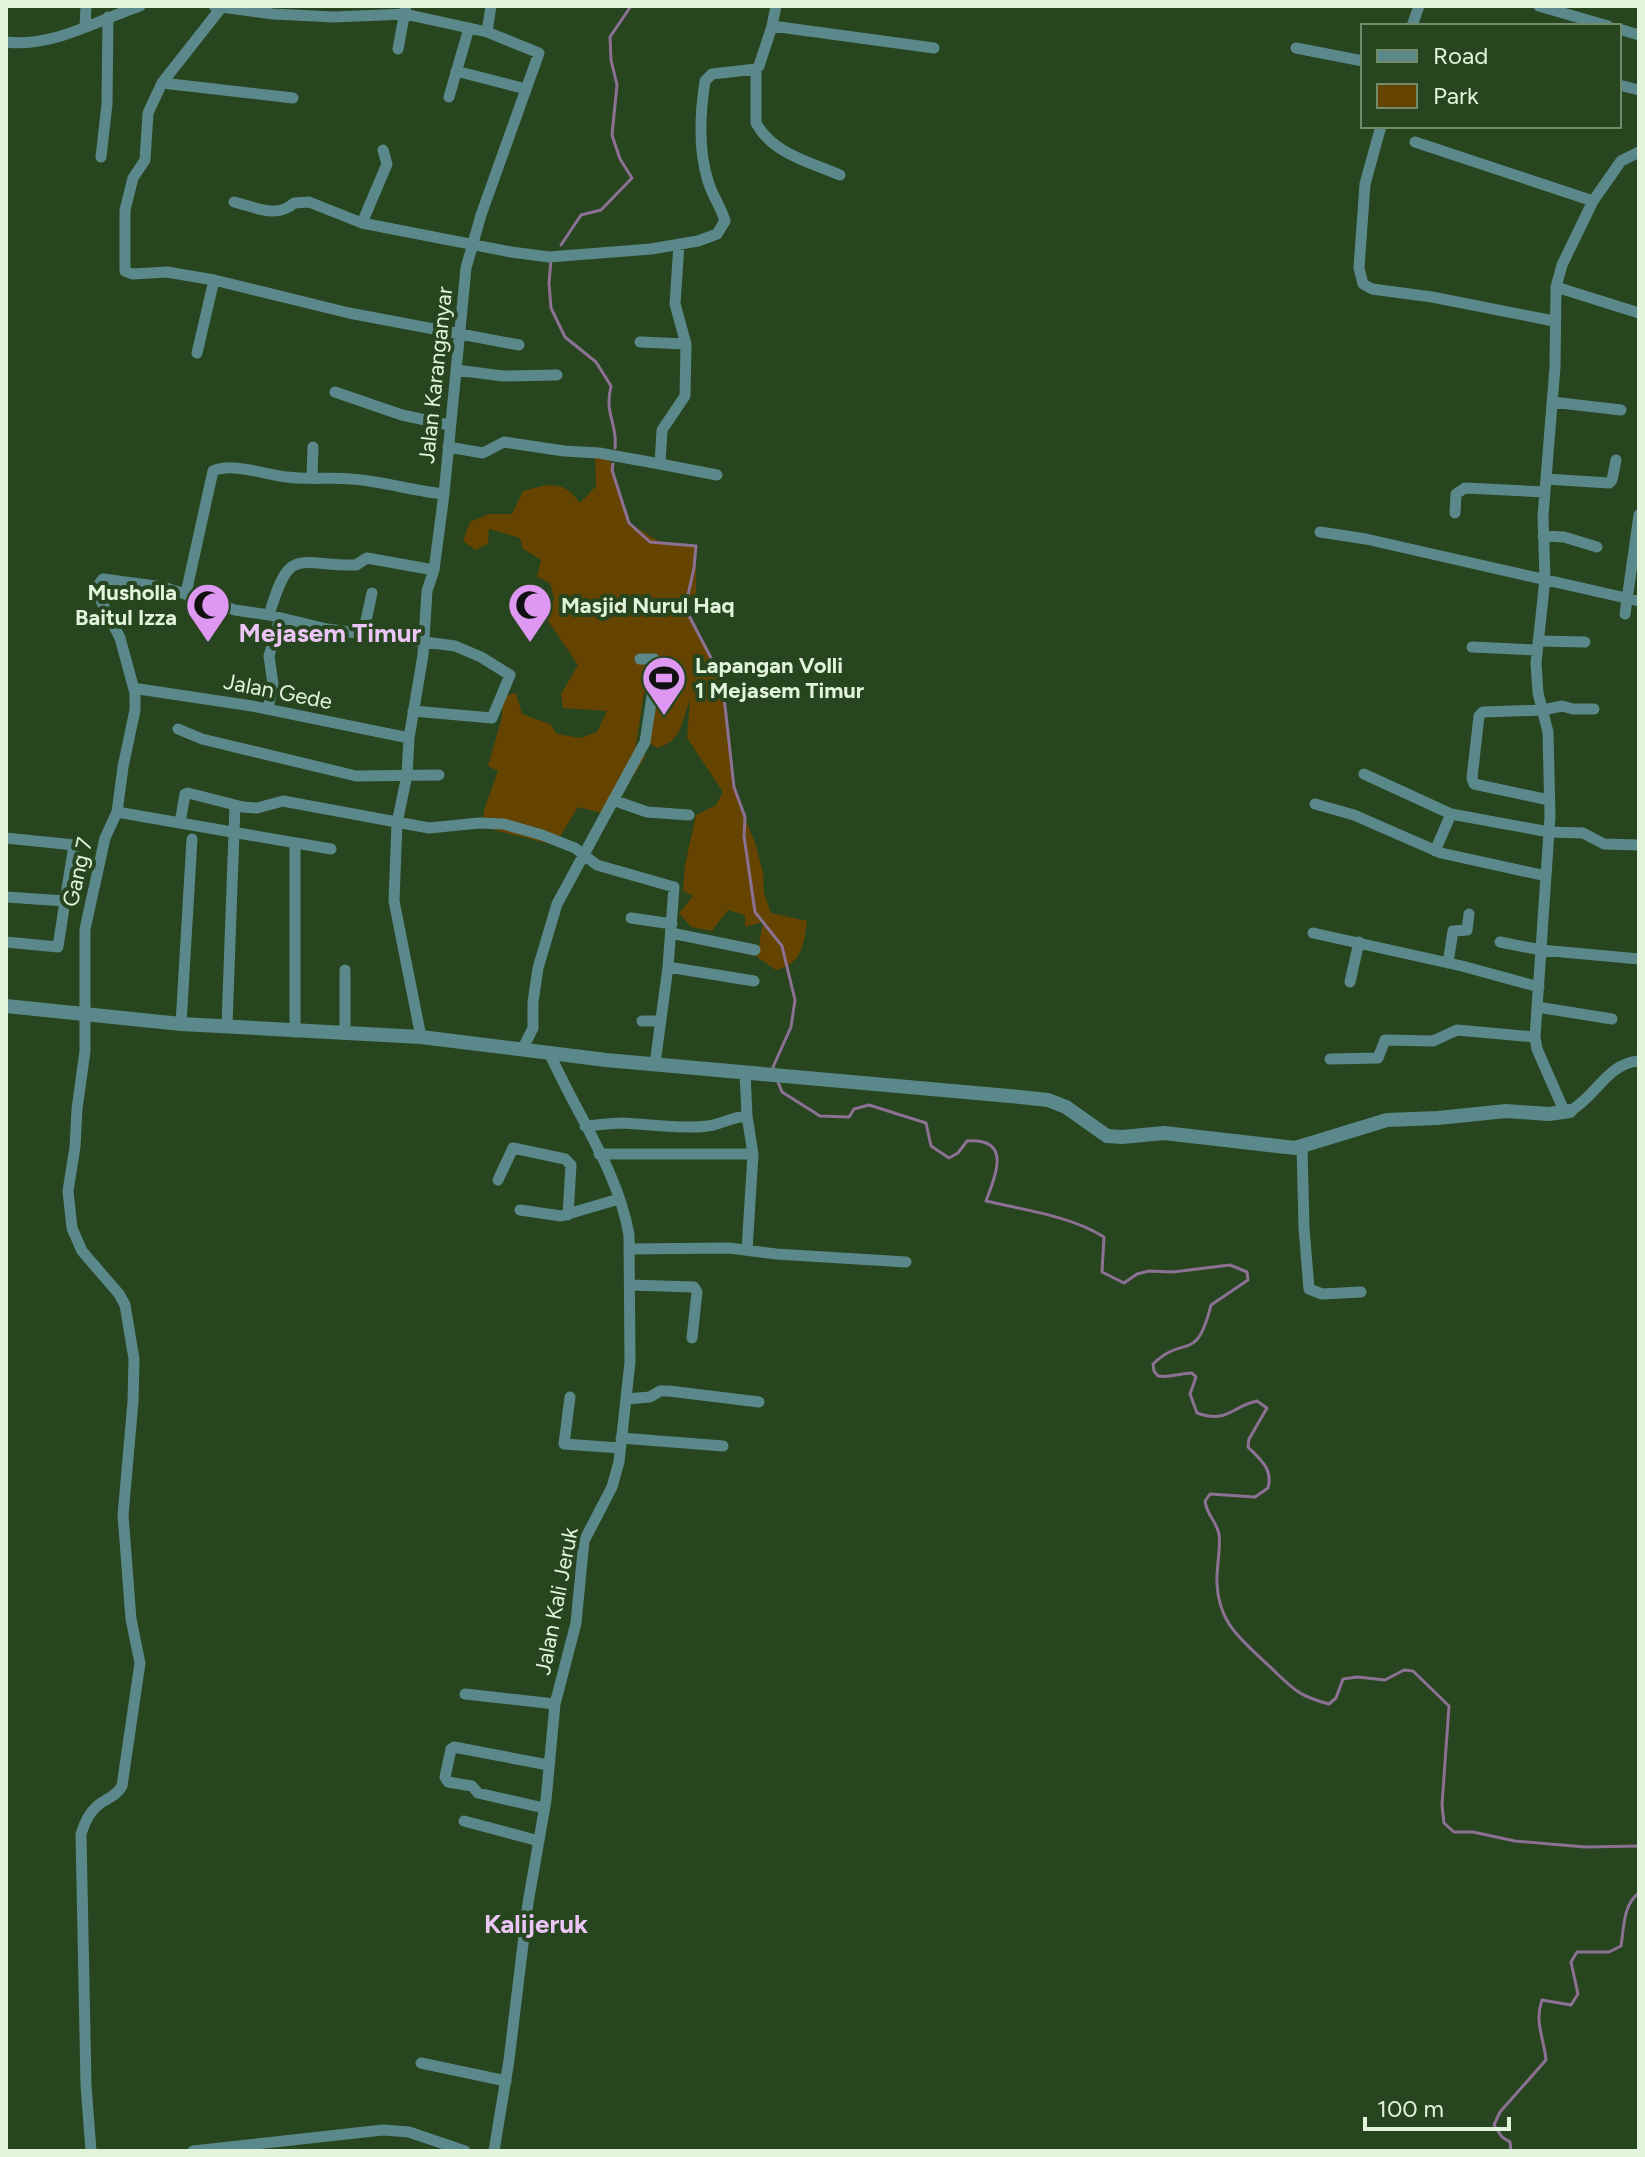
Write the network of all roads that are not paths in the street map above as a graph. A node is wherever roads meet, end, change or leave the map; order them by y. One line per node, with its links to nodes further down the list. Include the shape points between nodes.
1 (86, 6): 10 (street)
2 (140, 6): 8 (street)
3 (491, 6): 13 (street)
4 (776, 6): 11 (street)
5 (1539, 6): 9 (street)
6 (218, 7): 7 (street, Jalan Karanganyar, via 334,17); 21 (street)
7 (405, 10): 12 (street, Jalan Karanganyar); 17 (street)
8 (108, 17): 10 (street); 29 (street)
9 (1601, 24)
10 (85, 26): 14 (street, via 44,40)
11 (772, 26): 15 (street); 19 (street)
12 (469, 28): 13 (street, Jalan Karanganyar); 20 (street)
13 (487, 32): 22 (street, Jalan Karanganyar, via 539,53)
14 (6, 42)
15 (934, 48)
16 (1296, 48): 18 (street)
17 (398, 49)
18 (1361, 61)
19 (756, 69): 30 (street, via 756,123 765,135 778,149); 34 (street, via 712,74 705,81 704,161 725,221 714,236)
20 (456, 71): 22 (street); 23 (street)
21 (162, 83): 24 (street); 36 (street, via 148,113 145,160 133,178 125,210 125,271)
22 (526, 89): 35 (street, Jalan Karanganyar)
23 (449, 97)
24 (293, 98)
25 (1380, 128): 39 (street, via 1365,184 1359,268 1363,284)
26 (1415, 142): 31 (street)
27 (383, 150): 33 (street, via 387,164)
28 (1639, 152): 31 (street, via 1621,161)
29 (101, 157)
30 (840, 175)
31 (1593, 201): 37 (street)
32 (234, 202): 33 (street, via 277,212 309,202)
33 (362, 223): 35 (street)
34 (679, 244): 35 (street, via 549,257); 42 (street, via 675,304)
35 (472, 245): 40 (street, Jalan Karanganyar)
36 (214, 280): 40 (street); 44 (street)
37 (1556, 287): 38 (street); 39 (street)
38 (1639, 313)
39 (1554, 321): 48 (street)
40 (461, 334): 43 (street); 45 (street, Jalan Karanganyar)
41 (640, 342): 42 (street)
42 (686, 344): 54 (street, via 685,396 662,430)
43 (519, 345)
44 (197, 353)
45 (456, 370): 46 (street); 50 (street, Jalan Karanganyar)
46 (557, 375)
47 (335, 392): 50 (street)
48 (1552, 402): 49 (street); 57 (street)
49 (1621, 410)
50 (449, 425): 52 (street, Jalan Karanganyar)
51 (313, 447): 56 (street)
52 (448, 447): 54 (street, via 483,453 504,442); 59 (street, Jalan Karanganyar)
53 (1616, 460): 57 (street, via 1609,483)
54 (660, 464): 55 (street)
55 (717, 475)
56 (312, 477): 59 (street); 67 (street, via 234,468 213,471)
57 (1546, 479): 58 (street)
58 (1545, 492): 60 (street, via 1465,488 1456,494); 63 (street)
59 (444, 494): 65 (street, Jalan Karanganyar)
60 (1455, 513)
61 (1639, 515): 69 (street)
62 (1320, 532): 66 (street)
63 (1543, 536): 64 (street); 66 (street)
64 (1597, 547)
65 (434, 570): 71 (street, via 367,558 356,565 304,561 284,574); 73 (street, Jalan Karanganyar)
66 (1545, 579): 69 (street); 75 (street)
67 (186, 593): 71 (street, via 235,610); 78 (street, via 99,581 95,589 120,638)
68 (372, 593): 72 (street)
69 (1633, 599): 70 (street)
70 (1625, 614)
71 (274, 616): 72 (street); 79 (street)
72 (363, 634): 73 (street)
73 (424, 640): 82 (street, Jalan Karanganyar); 82 (street, via 481,657 510,677 492,718)
74 (1585, 642): 75 (street)
75 (1537, 645): 76 (street); 81 (street, via 1536,678)
76 (1472, 647)
77 (640, 659): 88 (street, via 654,659 656,670 646,740)
78 (137, 691): 79 (street, Jalan Gede); 92 (street, Gang 7)
79 (268, 709): 84 (street, Jalan Gede)
80 (1594, 709): 81 (street)
81 (1543, 710): 89 (street); 89 (street, via 1481,714 1473,781)
82 (413, 711): 84 (street, Jalan Karanganyar)
83 (178, 729): 86 (street, via 356,776)
84 (409, 738): 86 (street, Jalan Karanganyar)
85 (1364, 774): 93 (street)
86 (407, 775): 87 (street); 96 (street, Jalan Karanganyar)
87 (439, 775)
88 (613, 800): 94 (street, via 647,812); 105 (street)
89 (1549, 800): 98 (street)
90 (1315, 804): 104 (street)
91 (235, 805): 95 (street, via 187,793); 96 (street, via 257,808 283,801); 97 (street)
92 (117, 812): 95 (street); 127 (street, Gang 7, via 105,838 85,929)
93 (1451, 814): 98 (street); 104 (street)
94 (689, 815)
95 (180, 823): 97 (street)
96 (397, 823): 105 (street, via 429,828 504,824 556,840); 135 (street, Jalan Karanganyar, via 394,901)
97 (233, 832): 103 (street); 132 (street)
98 (1549, 832): 101 (street, via 1583,833 1604,844); 106 (street)
99 (6, 838): 108 (street, via 74,845)
100 (192, 839): 131 (street)
101 (1639, 845)
102 (331, 849): 103 (street)
103 (295, 850): 133 (street)
104 (1435, 851): 106 (street)
105 (583, 855): 111 (street, via 597,865 674,887); 137 (street, via 557,904 538,968)
106 (1546, 876): 117 (street)
107 (6, 897): 108 (street)
108 (65, 901): 113 (street, via 58,947)
109 (1469, 914): 119 (street, via 1467,930 1453,931)
110 (631, 918): 111 (street)
111 (672, 928): 116 (street); 120 (street)
112 (1313, 933): 114 (street)
113 (6, 942)
114 (1359, 942): 119 (street); 123 (street)
115 (1500, 942): 117 (street)
116 (755, 950)
117 (1541, 950): 118 (street); 124 (street)
118 (1639, 959)
119 (1448, 963): 124 (street)
120 (668, 967): 122 (street); 130 (street)
121 (345, 970): 134 (street)
122 (754, 981)
123 (1350, 982)
124 (1539, 987): 126 (street)
125 (6, 1006): 127 (street)
126 (1537, 1007): 128 (street); 136 (street)
127 (86, 1015): 131 (street); 171 (street, Gang 7, via 68,1191 72,1228 82,1251 119,1294 130,1329 133,1402 123,1515 140,1663 122,1786 91,1812 81,1834)
128 (1612, 1019)
129 (642, 1021): 130 (street)
130 (660, 1021): 140 (street)
131 (181, 1024): 132 (street)
132 (227, 1025): 133 (street)
133 (295, 1032): 134 (street)
134 (345, 1034): 135 (street)
135 (421, 1037): 137 (street)
136 (1535, 1037): 138 (street, via 1457,1030 1433,1041 1385,1040 1378,1058); 142 (street)
137 (534, 1050): 140 (street); 144 (street, Jalan Kali Jeruk)
138 (1330, 1059)
139 (1639, 1061): 142 (street, via 1617,1067 1588,1099)
140 (655, 1064): 141 (street)
141 (745, 1072): 143 (street); 145 (street, via 1048,1100 1114,1137 1164,1133)
142 (1567, 1112): 145 (street, via 1387,1120)
143 (747, 1116): 144 (street, via 706,1125); 147 (street)
144 (585, 1126): 146 (street, Jalan Kali Jeruk)
145 (1302, 1147): 156 (street, via 1308,1284 1322,1294)
146 (599, 1154): 147 (street); 149 (street, Jalan Kali Jeruk)
147 (753, 1154): 153 (street)
148 (498, 1180): 151 (street, via 513,1148 565,1159 571,1165)
149 (619, 1199): 151 (street); 152 (street, Jalan Kali Jeruk)
150 (520, 1210): 151 (street)
151 (568, 1215)
152 (629, 1249): 153 (street); 155 (street, Jalan Kali Jeruk)
153 (747, 1250): 154 (street)
154 (906, 1262)
155 (630, 1285): 157 (street, via 694,1287); 159 (street, Jalan Kali Jeruk)
156 (1361, 1292)
157 (692, 1338)
158 (570, 1397): 161 (street, via 564,1444)
159 (627, 1399): 160 (street, via 669,1391); 161 (street, Jalan Kali Jeruk)
160 (759, 1402)
161 (620, 1443): 162 (street); 164 (street, Jalan Kali Jeruk, via 612,1487 584,1541 576,1623)
162 (723, 1446)
163 (465, 1694): 164 (street)
164 (555, 1704): 165 (street, Jalan Kali Jeruk)
165 (548, 1765): 166 (street, Jalan Kali Jeruk); 166 (street, via 454,1747 445,1777 478,1793)
166 (544, 1808): 168 (street, Jalan Kali Jeruk)
167 (464, 1821): 168 (street)
168 (539, 1841): 170 (street, Jalan Kali Jeruk)
169 (421, 2063): 170 (street)
170 (506, 2081): 174 (street, Jalan Kali Jeruk)
171 (91, 2151)
172 (193, 2151): 173 (street, via 383,2130 409,2132)
173 (465, 2151)
174 (494, 2151)

